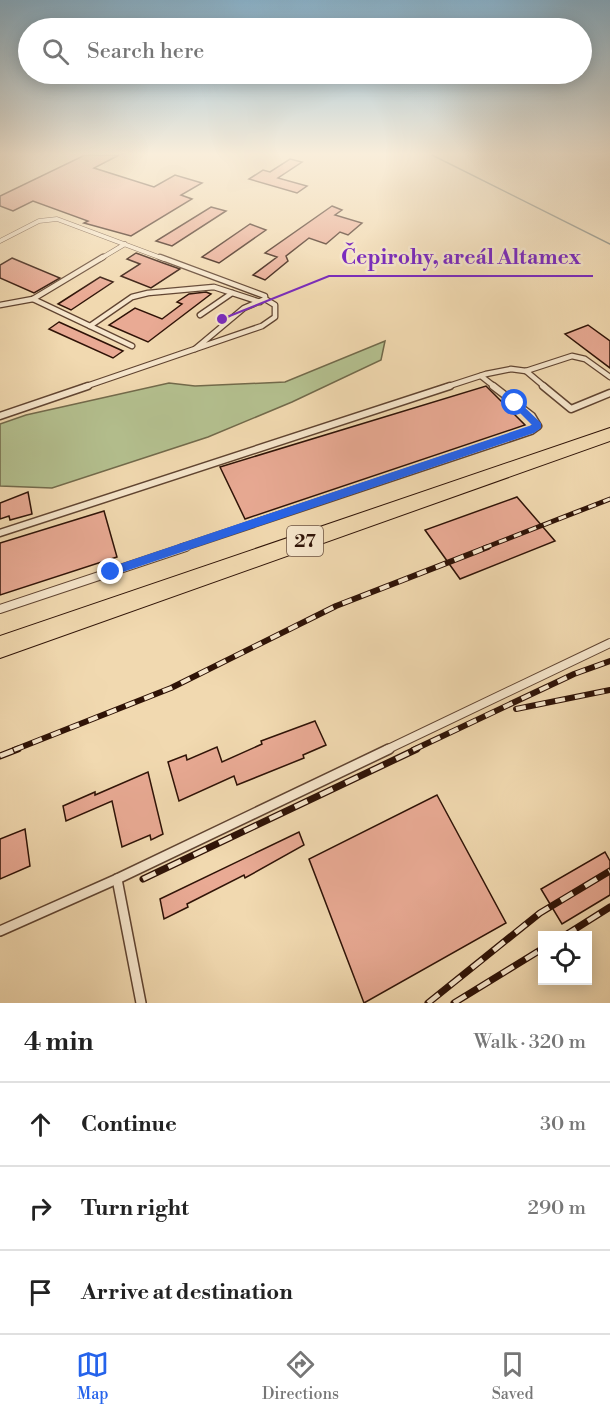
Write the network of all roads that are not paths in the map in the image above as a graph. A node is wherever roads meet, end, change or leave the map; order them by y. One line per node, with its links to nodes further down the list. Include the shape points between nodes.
1 (0, 241): 2 (lane, via 39,221 57,219)
2 (125, 244): 4 (lane); 5 (lane, via 265,296)
3 (232, 293): 5 (lane); 7 (lane); 8 (lane, via 214,287 148,293 132,297)
4 (33, 299): 6 (lane); 8 (lane)
5 (262, 301): 10 (lane, via 244,308); 10 (lane, via 275,305 275,317 262,326)
6 (0, 304)
7 (200, 315)
8 (90, 326): 9 (lane)
9 (132, 346)
10 (194, 350): 15 (lane)
11 (525, 371): 12 (lane, via 511,369); 13 (lane, via 572,356 585,359); 14 (lane, via 571,409)
12 (481, 376): 17 (lane); 18 (lane, via 532,416 538,426)
13 (610, 377)
14 (610, 393)
15 (0, 416)
16 (610, 434): 20 (main road, 27)
17 (0, 533)
18 (0, 609)
19 (610, 643): 21 (lane)
20 (0, 647)
21 (117, 879): 22 (lane); 23 (lane)
22 (0, 931)
23 (141, 1003)

